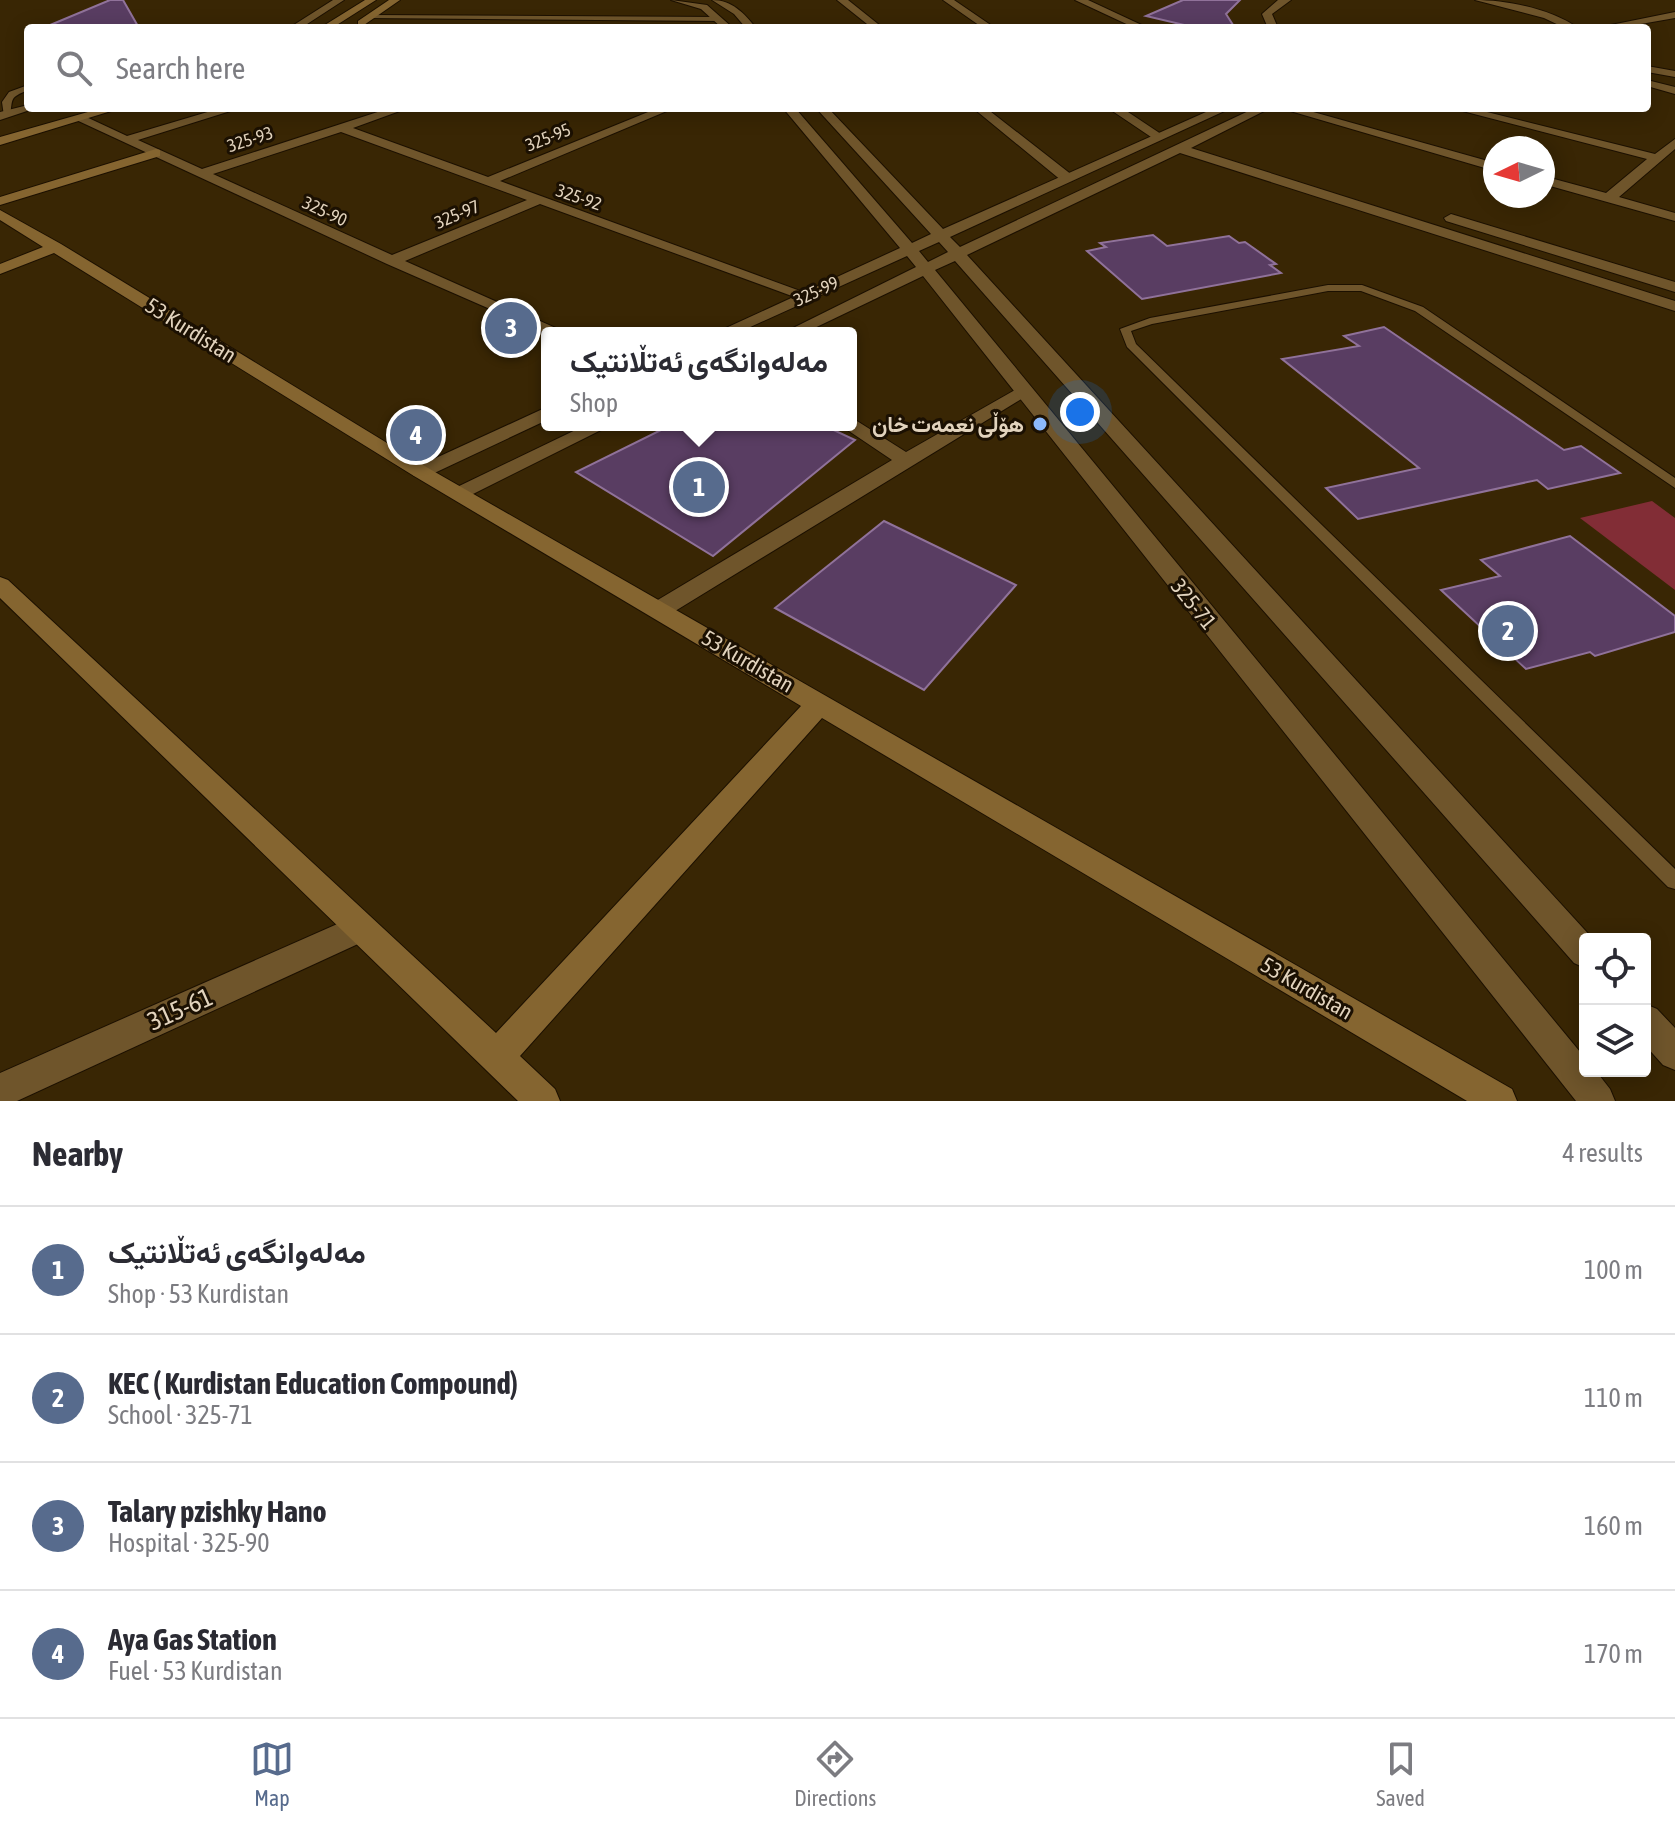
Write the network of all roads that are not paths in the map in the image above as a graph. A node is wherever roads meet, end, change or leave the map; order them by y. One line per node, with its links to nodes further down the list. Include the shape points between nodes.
1 (339, 0): 2 (street); 15 (street)
2 (349, 0): 16 (street)
3 (371, 0): 17 (main road)
4 (395, 0): 13 (main road)
5 (676, 0): 14 (street, via 704,7)
6 (717, 0): 20 (street)
7 (842, 0): 21 (street)
8 (948, 0): 22 (street)
9 (1080, 0): 23 (street)
10 (1286, 0): 24 (street, via 1264,11)
11 (1480, 0): 25 (street)
12 (1675, 15): 26 (street)
13 (370, 17): 14 (lane); 18 (main road)
14 (719, 19): 19 (street)
15 (300, 24)
16 (313, 24)
17 (332, 24)
18 (359, 24)
19 (724, 24)
20 (748, 24)
21 (873, 24)
22 (984, 24)
23 (1133, 24)
24 (1271, 24)
25 (1564, 24)
26 (1634, 24)
27 (1651, 63): 28 (street)
28 (1675, 67)
29 (1651, 71): 31 (street)
30 (1651, 72): 32 (street)
31 (1675, 74)
32 (1675, 81)
33 (1651, 84): 35 (street)
34 (24, 89): 50 (lane, via 12,94)
35 (1675, 91)
36 (24, 108): 50 (street)
37 (220, 112): 56 (street)
38 (390, 112): 52 (street, 325-93)
39 (658, 112): 66 (street, 325-95)
40 (792, 112): 76 (street, 325-71)
41 (826, 112): 74 (street)
42 (984, 112): 64 (street)
43 (1120, 112): 54 (street)
44 (1215, 112): 54 (street, 325-99)
45 (1256, 112): 55 (street)
46 (1300, 112): 62 (street)
47 (1473, 112): 51 (street)
48 (1525, 112): 51 (street)
49 (79, 113): 53 (main road); 56 (street, 325-90); 57 (main road)
50 (4, 115)
51 (1508, 121): 61 (street)
52 (341, 128): 63 (street, 325-93); 66 (street, 325-92)
53 (0, 130)
54 (1158, 136): 64 (street, 325-99)
55 (1199, 139): 59 (street); 65 (street)
56 (126, 140): 60 (street, 325-90)
57 (0, 141)
58 (1675, 143): 61 (street)
59 (1179, 148): 77 (street); 83 (street)
60 (156, 153): 63 (street, 325-90); 69 (main road)
61 (1657, 158): 68 (street)
62 (1483, 164)
63 (201, 174): 78 (street, 325-90)
64 (1067, 178): 74 (street, 325-99)
65 (1335, 181)
66 (486, 182): 70 (street, 325-92)
67 (1555, 183): 68 (street)
68 (1609, 198): 73 (street)
69 (0, 201)
70 (536, 201): 78 (street, 325-97); 82 (street, 325-92)
71 (0, 214): 75 (main road, 53 Kurdistan)
72 (1440, 214): 81 (street)
73 (1675, 217)
74 (938, 235): 76 (street, 325-99); 77 (street)
75 (56, 247): 80 (main road); 94 (main road, 53 Kurdistan)
76 (909, 248): 79 (street, 325-71); 82 (street, 325-99)
77 (957, 253): 79 (street); 102 (street)
78 (392, 261): 84 (street, 325-90)
79 (925, 268): 86 (street); 87 (street, 325-71)
80 (0, 269)
81 (1675, 287)
82 (806, 296): 85 (street, 325-99)
83 (1675, 306)
84 (545, 327)
85 (736, 327)
86 (803, 327)
87 (1022, 391): 92 (street); 109 (street, 325-71)
88 (541, 416): 91 (street)
89 (857, 429): 92 (street)
90 (588, 431): 93 (street)
91 (483, 443): 93 (street, via 487,460); 94 (street)
92 (907, 461): 98 (street)
93 (513, 467): 96 (street)
94 (421, 472): 96 (main road, 53 Kurdistan)
95 (1675, 484): 100 (lane, via 1419,309 1362,288 1328,288 1125,329 1131,345)
96 (460, 493): 98 (main road, 53 Kurdistan)
97 (0, 585): 101 (main road)
98 (659, 610): 99 (main road, 53 Kurdistan)
99 (820, 703): 105 (main road); 108 (main road, 53 Kurdistan)
100 (1675, 881)
101 (360, 928): 105 (main road); 106 (street, 315-61)
102 (1579, 946)
103 (1651, 1027): 104 (street)
104 (1675, 1053)
105 (497, 1057): 107 (main road)
106 (0, 1091)
107 (543, 1101)
108 (1500, 1101)
109 (1598, 1101)

